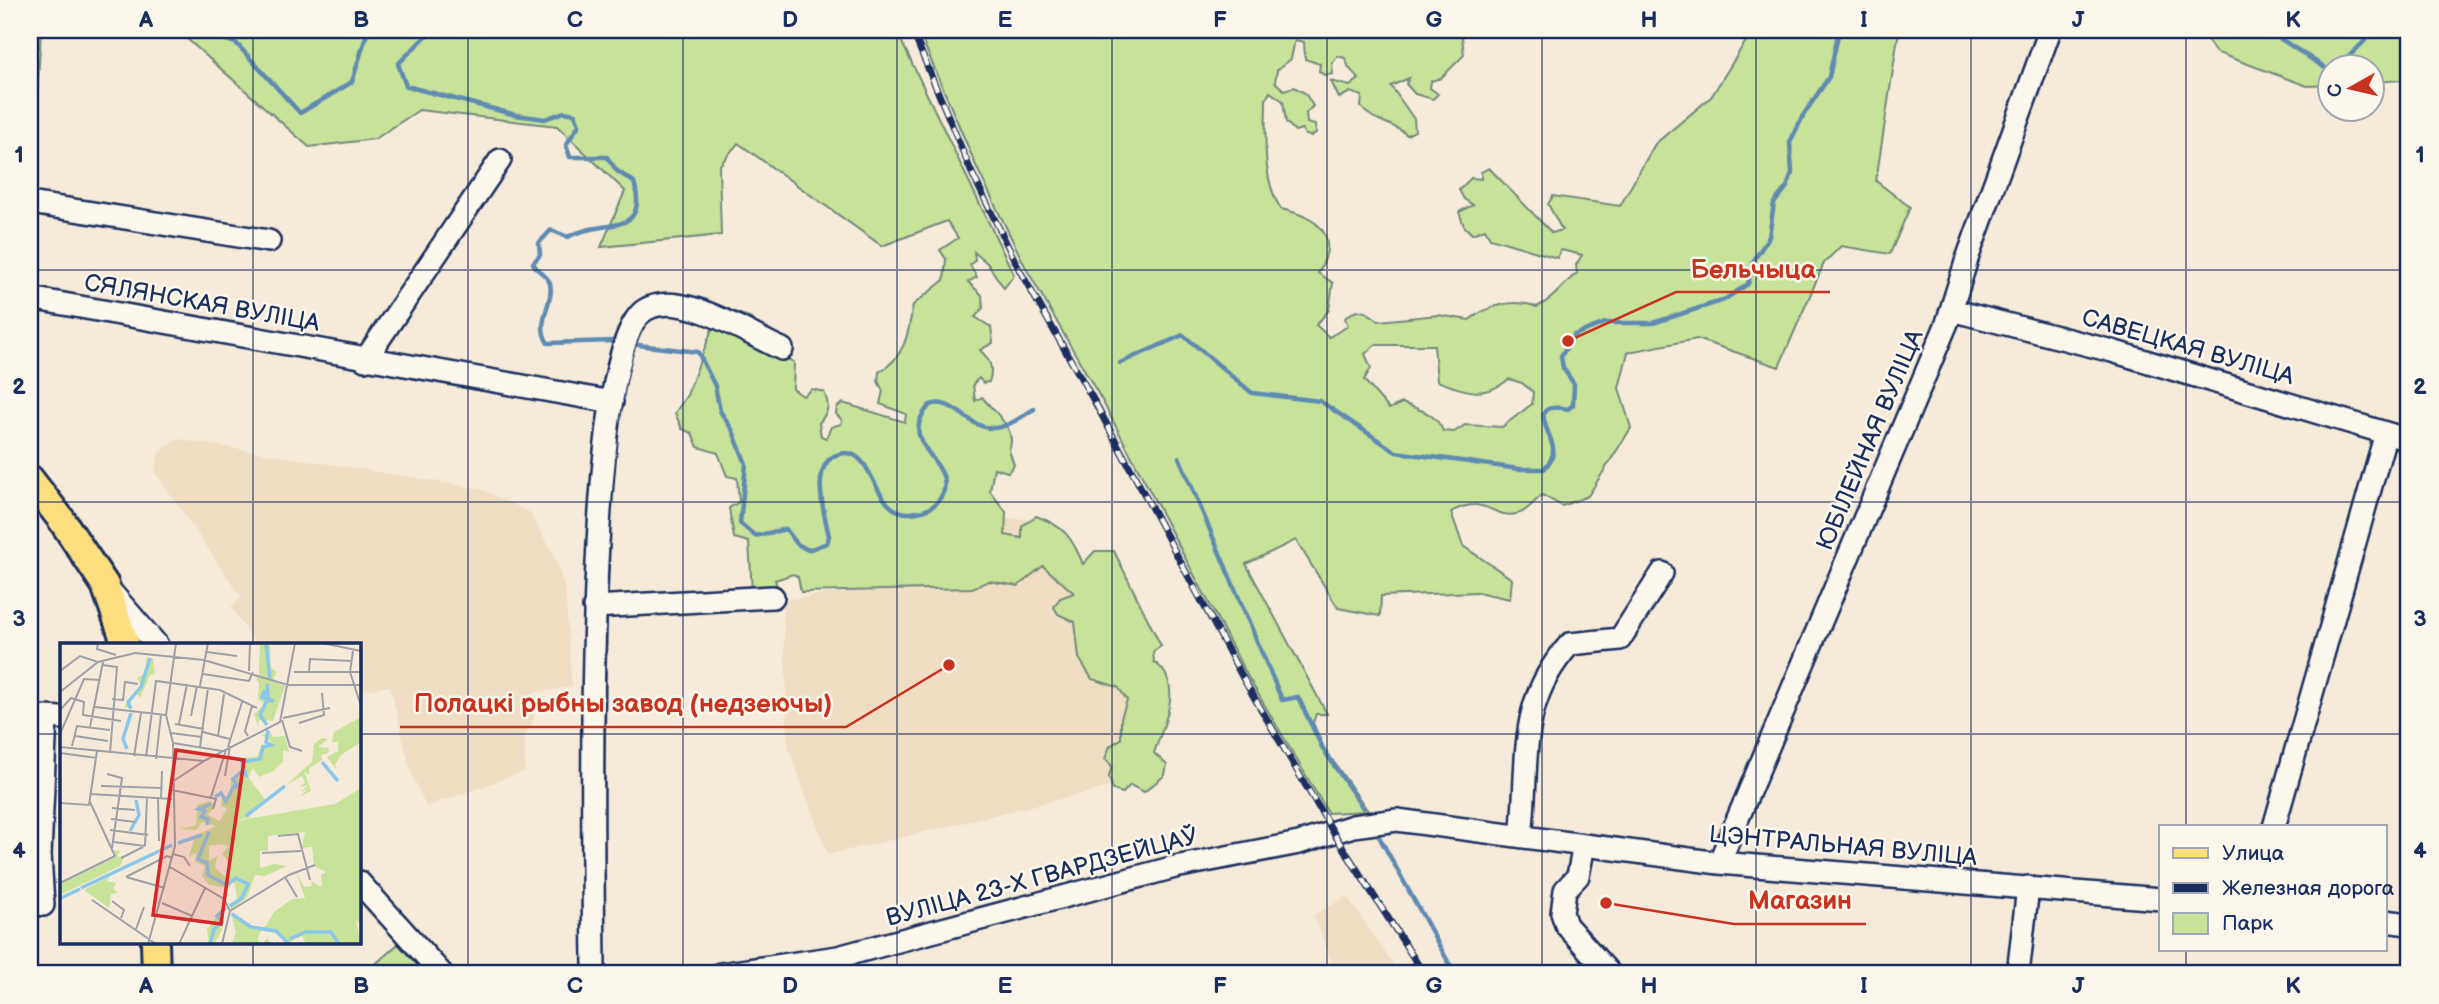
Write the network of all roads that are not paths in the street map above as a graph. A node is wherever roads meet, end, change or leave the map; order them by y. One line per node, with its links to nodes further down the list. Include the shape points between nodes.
1 (2050, 30): 6 (street, ЮБІЛЕЙНАЯ ВУЛІЦА)
2 (500, 160): 8 (street)
3 (30, 203): 4 (street)
4 (269, 241)
5 (30, 298): 8 (street, СЯЛЯНСКАЯ ВУЛІЦА)
6 (1951, 310): 10 (street, САВЕЦКАЯ ВУЛІЦА, via 2112,351); 23 (street, ЮБІЛЕЙНАЯ ВУЛІЦА)
7 (782, 349): 9 (street, via 687,305 658,303 643,310 628,331)
8 (365, 360): 9 (street, СЯЛЯНСКАЯ ВУЛІЦА)
9 (612, 401): 16 (street)
10 (2386, 433): 11 (street, САВЕЦКАЯ ВУЛІЦА); 20 (street)
11 (2409, 440)
12 (30, 479): 14 (main road)
13 (1662, 573): 21 (street, via 1620,639 1570,644 1544,678 1527,727)
14 (104, 585): 17 (main road); 18 (street)
15 (773, 597): 16 (street)
16 (594, 607): 33 (street)
17 (125, 643)
18 (155, 643)
19 (60, 718): 27 (street, via 46,717 40,855)
20 (2275, 825)
21 (1521, 836): 22 (street, ЦЭНТРАЛЬНАЯ ВУЛІЦА); 34 (street, ВУЛІЦА 23-Х ГВАРДЗЕЙЦАЎ, via 1420,822 1376,822 1299,843 1175,867 838,957)
22 (1584, 845): 23 (street, ЦЭНТРАЛЬНАЯ ВУЛІЦА); 35 (street, via 1578,876 1565,890 1562,914 1566,925)
23 (1719, 863): 25 (street, ЦЭНТРАЛЬНАЯ ВУЛІЦА)
24 (360, 883): 32 (street)
25 (2028, 887): 26 (street, ЦЭНТРАЛЬНАЯ ВУЛІЦА); 36 (street)
26 (2159, 899)
27 (44, 905)
28 (2386, 921): 29 (street)
29 (2409, 924)
30 (155, 944): 31 (main road)
31 (156, 974)
32 (442, 974)
33 (594, 974)
34 (722, 974)
35 (1610, 974)
36 (2018, 974)

